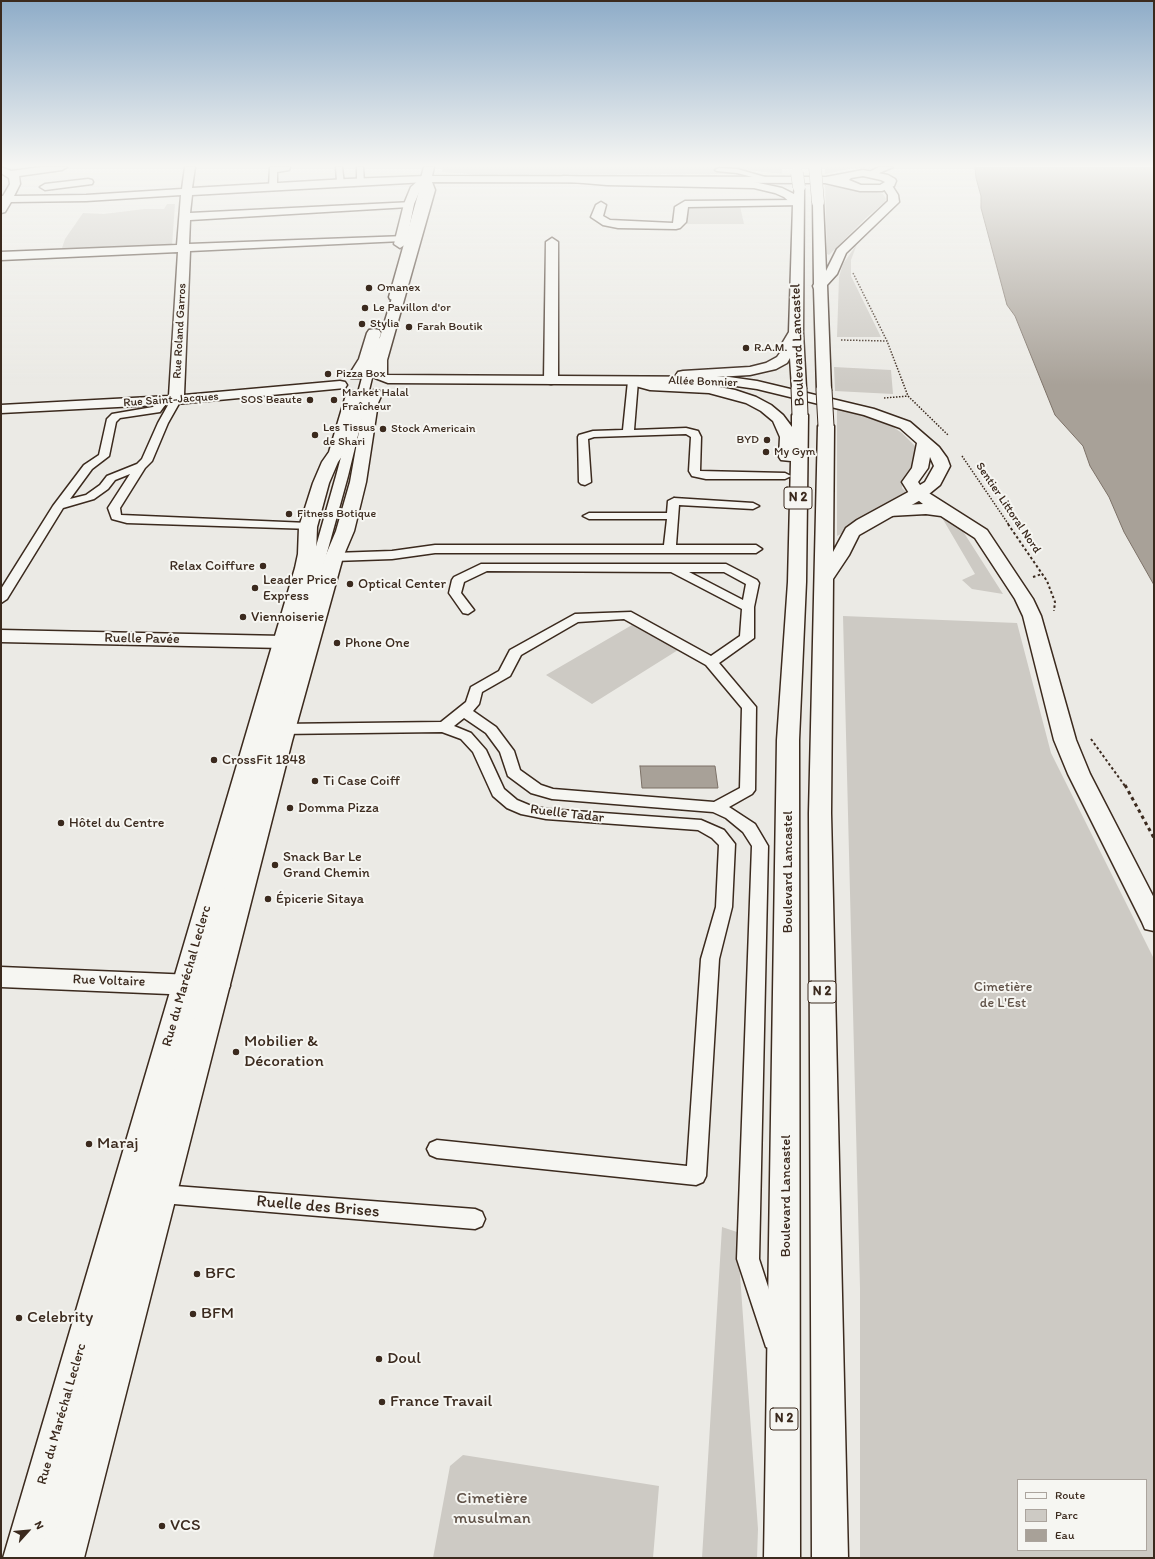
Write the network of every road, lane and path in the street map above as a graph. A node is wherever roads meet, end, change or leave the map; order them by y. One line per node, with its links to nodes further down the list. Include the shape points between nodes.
1 (183, 240): 9 (street, Rue Roland Garros)
2 (363, 240): 9 (street)
3 (402, 240): 18 (street, Rue du Maréchal Leclerc, via 366,359)
4 (415, 240): 18 (street, Rue du Maréchal Leclerc, via 380,360)
5 (797, 240): 13 (street, Boulevard Lancastel / N 2)
6 (818, 240): 12 (street, N 2, bridge)
7 (854, 240): 12 (street, via 841,252 832,274)
8 (552, 242): 16 (street)
9 (182, 248): 10 (street); 19 (street, Rue Roland Garros, via 184,253)
10 (1, 256)
11 (854, 268): 15 (path, via 853,274)
12 (819, 286): 14 (street, N 2)
13 (796, 332): 17 (street, via 782,360 771,366 743,372 643,378); 43 (street, Boulevard Lancastel / N 2, bridge, via 800,415)
14 (822, 339): 15 (path); 42 (street, N 2, bridge, via 826,426)
15 (887, 341): 22 (path, via 908,396)
16 (551, 380): 17 (street, Allée Bonnier); 18 (street, Allée Bonnier, via 469,380)
17 (633, 381): 21 (lane); 23 (street, Allée Bonnier, via 729,381 758,385 884,416 905,425); 26 (street, via 650,386 709,389 730,393 766,408 778,418 788,437)
18 (368, 385): 19 (street, Rue Saint-Jacques); 36 (street, Rue du Maréchal Leclerc, via 321,483); 40 (street, Rue du Maréchal Leclerc, via 371,403 358,482 346,531); 53 (lane, Rue du Maréchal Leclerc)
19 (169, 400): 20 (street, Rue Saint-Jacques); 25 (lane, via 163,424 147,461); 30 (lane, via 156,410 116,416 111,421 104,456 88,468)
20 (1, 409)
21 (628, 433): 26 (lane, via 694,433 696,474); 27 (lane, via 593,434 583,437)
22 (952, 441)
23 (925, 443): 28 (street, Allée Bonnier, via 939,458 942,466); 29 (street, via 920,468 910,482)
24 (961, 454): 47 (path, Sentier Littoral Nord, via 1046,582 1055,602)
25 (141, 466): 30 (lane, via 111,478 90,497); 36 (lane, via 114,508 116,517 127,520)
26 (785, 476): 43 (street, via 784,535)
27 (585, 482)
28 (932, 485): 29 (street); 37 (street, via 978,524)
29 (918, 494): 32 (street); 33 (street)
30 (59, 506): 44 (lane)
31 (753, 506): 35 (lane, via 674,501)
32 (890, 511): 33 (street, via 926,509); 42 (street, via 852,532)
33 (951, 514): 37 (street)
34 (589, 516): 35 (lane)
35 (673, 516): 38 (lane)
36 (308, 527): 49 (street, Rue du Maréchal Leclerc, via 307,554)
37 (982, 534): 57 (street, via 1024,599 1032,616 1065,740 1079,774)
38 (670, 549): 39 (lane); 40 (lane, via 435,549 392,555)
39 (756, 549)
40 (334, 557): 53 (street, Rue du Maréchal Leclerc)
41 (673, 568): 45 (lane); 45 (lane, via 726,568 753,583); 46 (lane, via 484,567 458,580 455,593)
42 (823, 580): 68 (street, N 2, via 820,813)
43 (796, 582): 63 (street, Boulevard Lancastel / N 2, via 788,740)
44 (1, 600)
45 (748, 608): 50 (lane, via 747,638)
46 (468, 610)
47 (1054, 617)
48 (1, 636): 49 (street, Ruelle Pavée)
49 (283, 642): 53 (street, Rue du Maréchal Leclerc)
50 (711, 662): 51 (lane, via 626,615 575,618 515,653 505,673 476,690 472,704); 55 (lane, via 749,707 747,790)
51 (464, 711): 52 (lane); 55 (lane, via 491,730 507,751 513,772 536,789 552,794)
52 (444, 727): 53 (lane, Ruelle Tadar); 60 (lane, Ruelle Tadar, via 466,736 479,750 498,792 512,804 526,810 546,814 701,826 718,834 727,844 724,907 710,959 696,1176)
53 (271, 729): 59 (street, Rue du Maréchal Leclerc)
54 (1090, 737): 56 (path, via 1122,780)
55 (716, 807): 63 (lane, via 731,814 749,828 760,846 748,1259)
56 (1154, 838)
57 (1154, 922)
58 (1, 977): 59 (street, Rue Voltaire)
59 (201, 986): 61 (street, Rue du Maréchal Leclerc); 64 (street, Rue du Maréchal Leclerc); 65 (lane, Rue du Maréchal Leclerc)
60 (437, 1149)
61 (162, 1194): 62 (lane, Ruelle des Brises); 66 (street, Rue du Maréchal Leclerc)
62 (475, 1219)
63 (784, 1370): 67 (street, Boulevard Lancastel / N 2)
64 (21, 1558)
65 (42, 1558)
66 (66, 1558)
67 (782, 1558)
68 (830, 1558)

